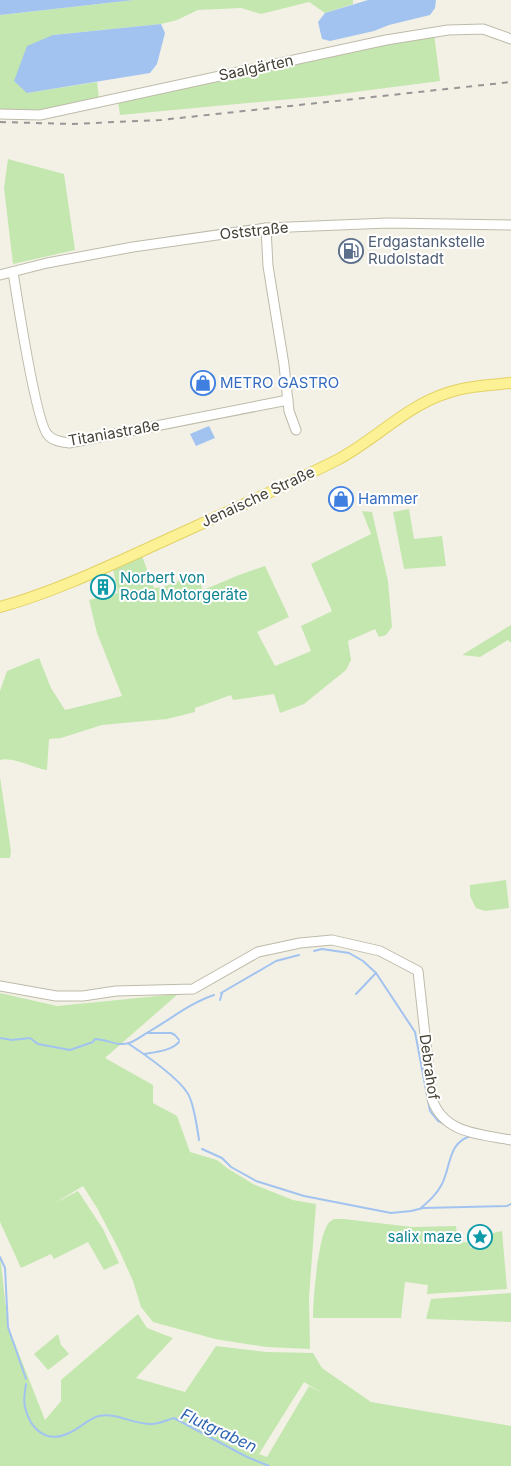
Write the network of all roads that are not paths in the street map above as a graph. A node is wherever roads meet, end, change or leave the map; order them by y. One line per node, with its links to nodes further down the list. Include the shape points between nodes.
1 (511, 39): 2 (street, Saalgärten, via 483,29 438,32 386,40 40,115)
2 (0, 114)
3 (511, 225): 4 (street, Oststraße, via 388,223)
4 (266, 228): 5 (street, Oststraße, via 133,247); 8 (street, via 268,266)
5 (13, 272): 6 (street, Oststraße); 8 (street, Titaniastraße, via 32,383 43,427 54,440 69,443)
6 (0, 276)
7 (511, 384): 10 (main road, Jenaische Straße, via 448,392 412,410 353,452 260,498 49,592)
8 (288, 400): 9 (street)
9 (296, 430)
10 (0, 607)
11 (0, 986): 12 (street, Debrahof, via 56,996 193,988 258,952 332,940 380,951 418,971 432,1099 440,1116 464,1130)
12 (511, 1140)

